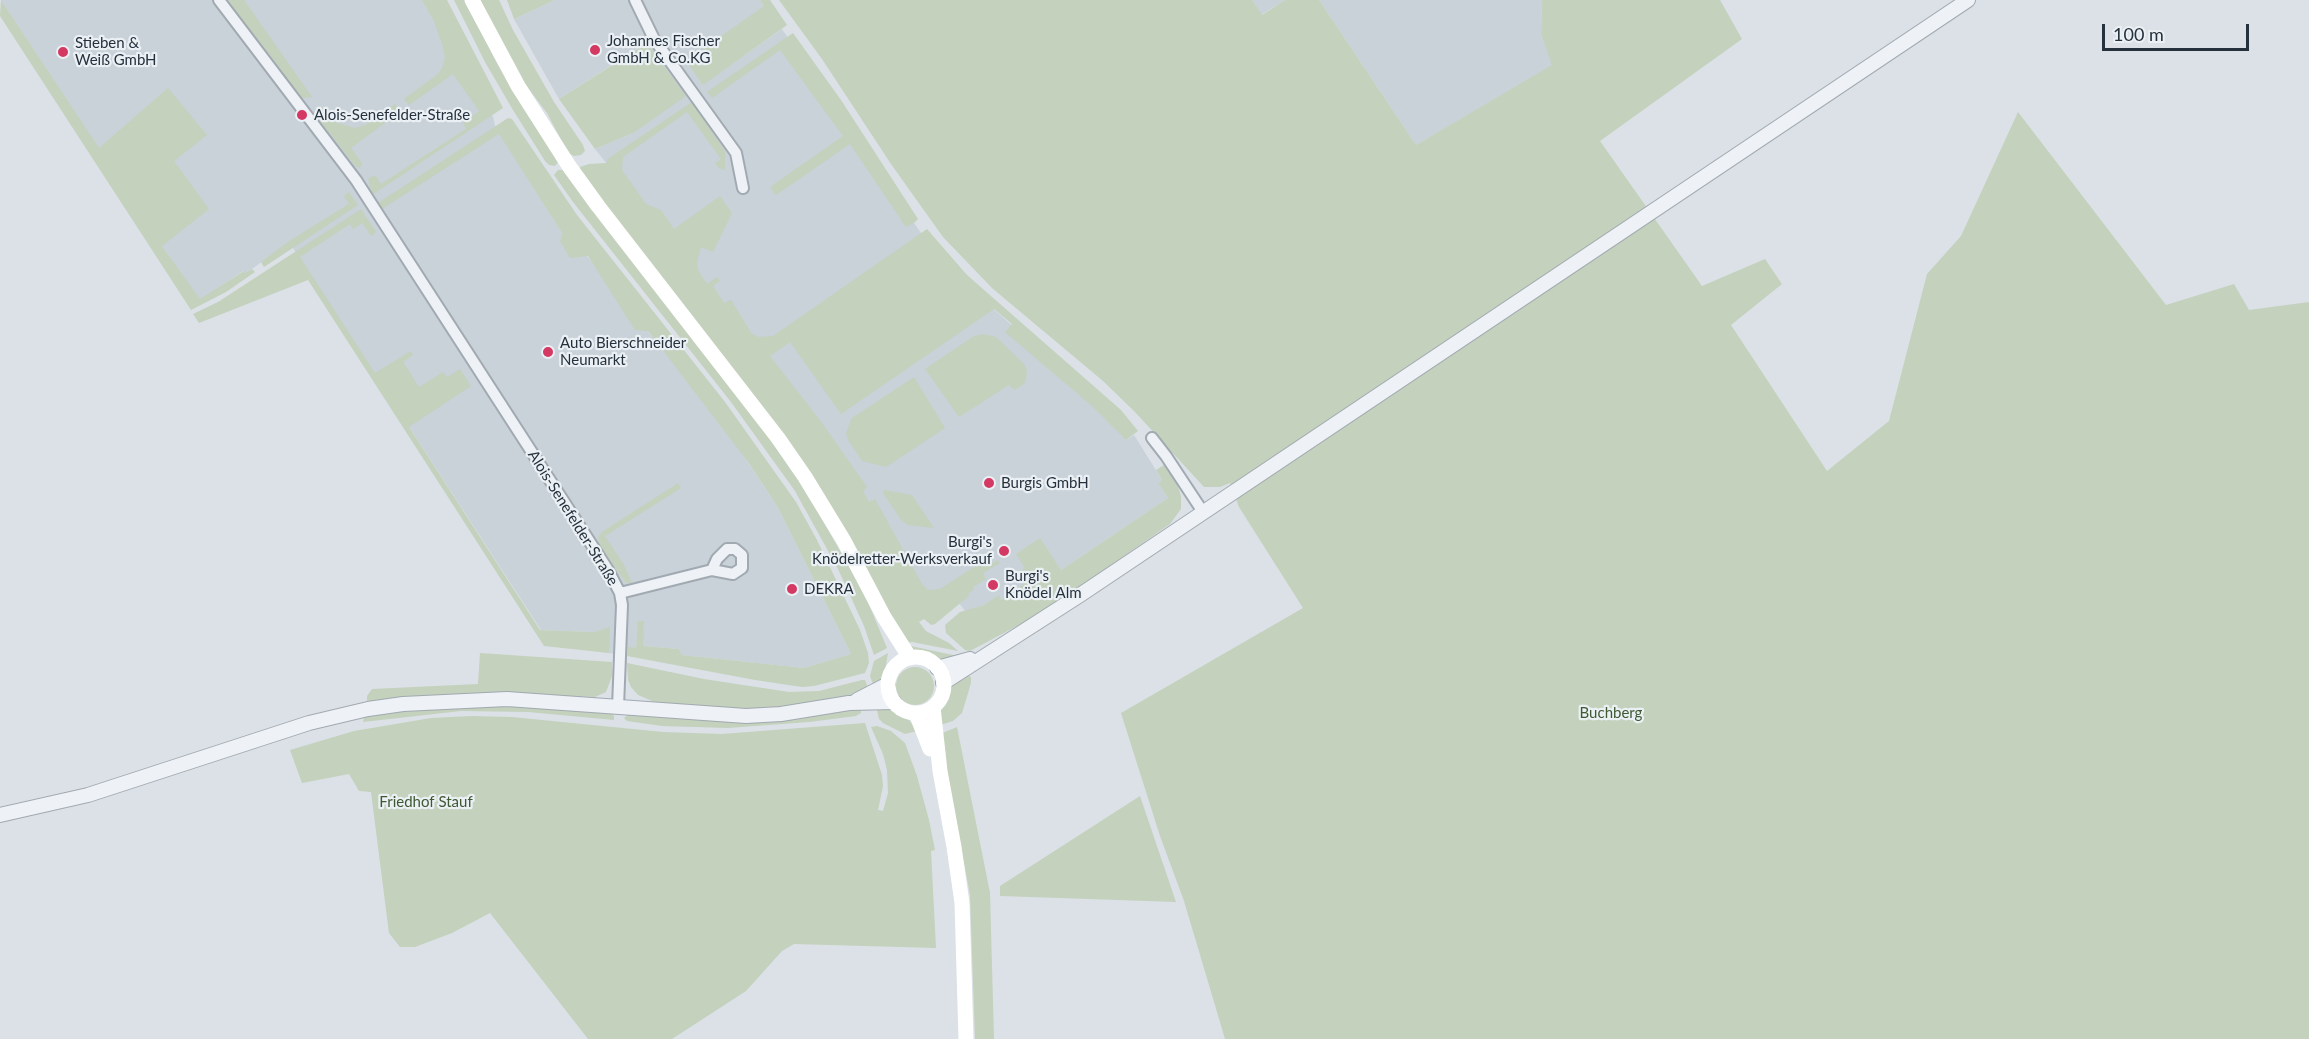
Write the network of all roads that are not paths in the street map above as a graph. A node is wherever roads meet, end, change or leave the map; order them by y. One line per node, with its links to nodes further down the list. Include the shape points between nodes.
1 (219, 0): 9 (street, Alois-Senefelder-Straße, via 356,180)
2 (472, 0): 10 (main road, via 518,86 569,166 805,477)
3 (635, 0): 5 (street, via 654,39 736,153)
4 (1968, 0): 7 (street)
5 (743, 188)
6 (1152, 438): 7 (street)
7 (1203, 512): 11 (street)
8 (712, 570): 9 (street, Alois-Senefelder-Straße)
9 (620, 593): 19 (street, Alois-Senefelder-Straße)
10 (884, 617): 12 (main road); 13 (main road)
11 (991, 651): 14 (street); 15 (street)
12 (910, 658): 13 (main road); 14 (main road, via 924,659)
13 (895, 668): 16 (main road)
14 (937, 668): 15 (main road)
15 (944, 683): 20 (main road, via 942,696)
16 (888, 684): 17 (main road); 18 (street)
17 (894, 702): 18 (street); 21 (main road, via 904,711)
18 (849, 703): 19 (street, via 746,716)
19 (618, 707): 23 (street, via 487,699 386,706 276,732 88,795)
20 (933, 707): 21 (main road); 22 (main road)
21 (916, 713): 22 (main road)
22 (940, 771): 24 (main road, via 962,903)
23 (0, 815)
24 (966, 1039)

